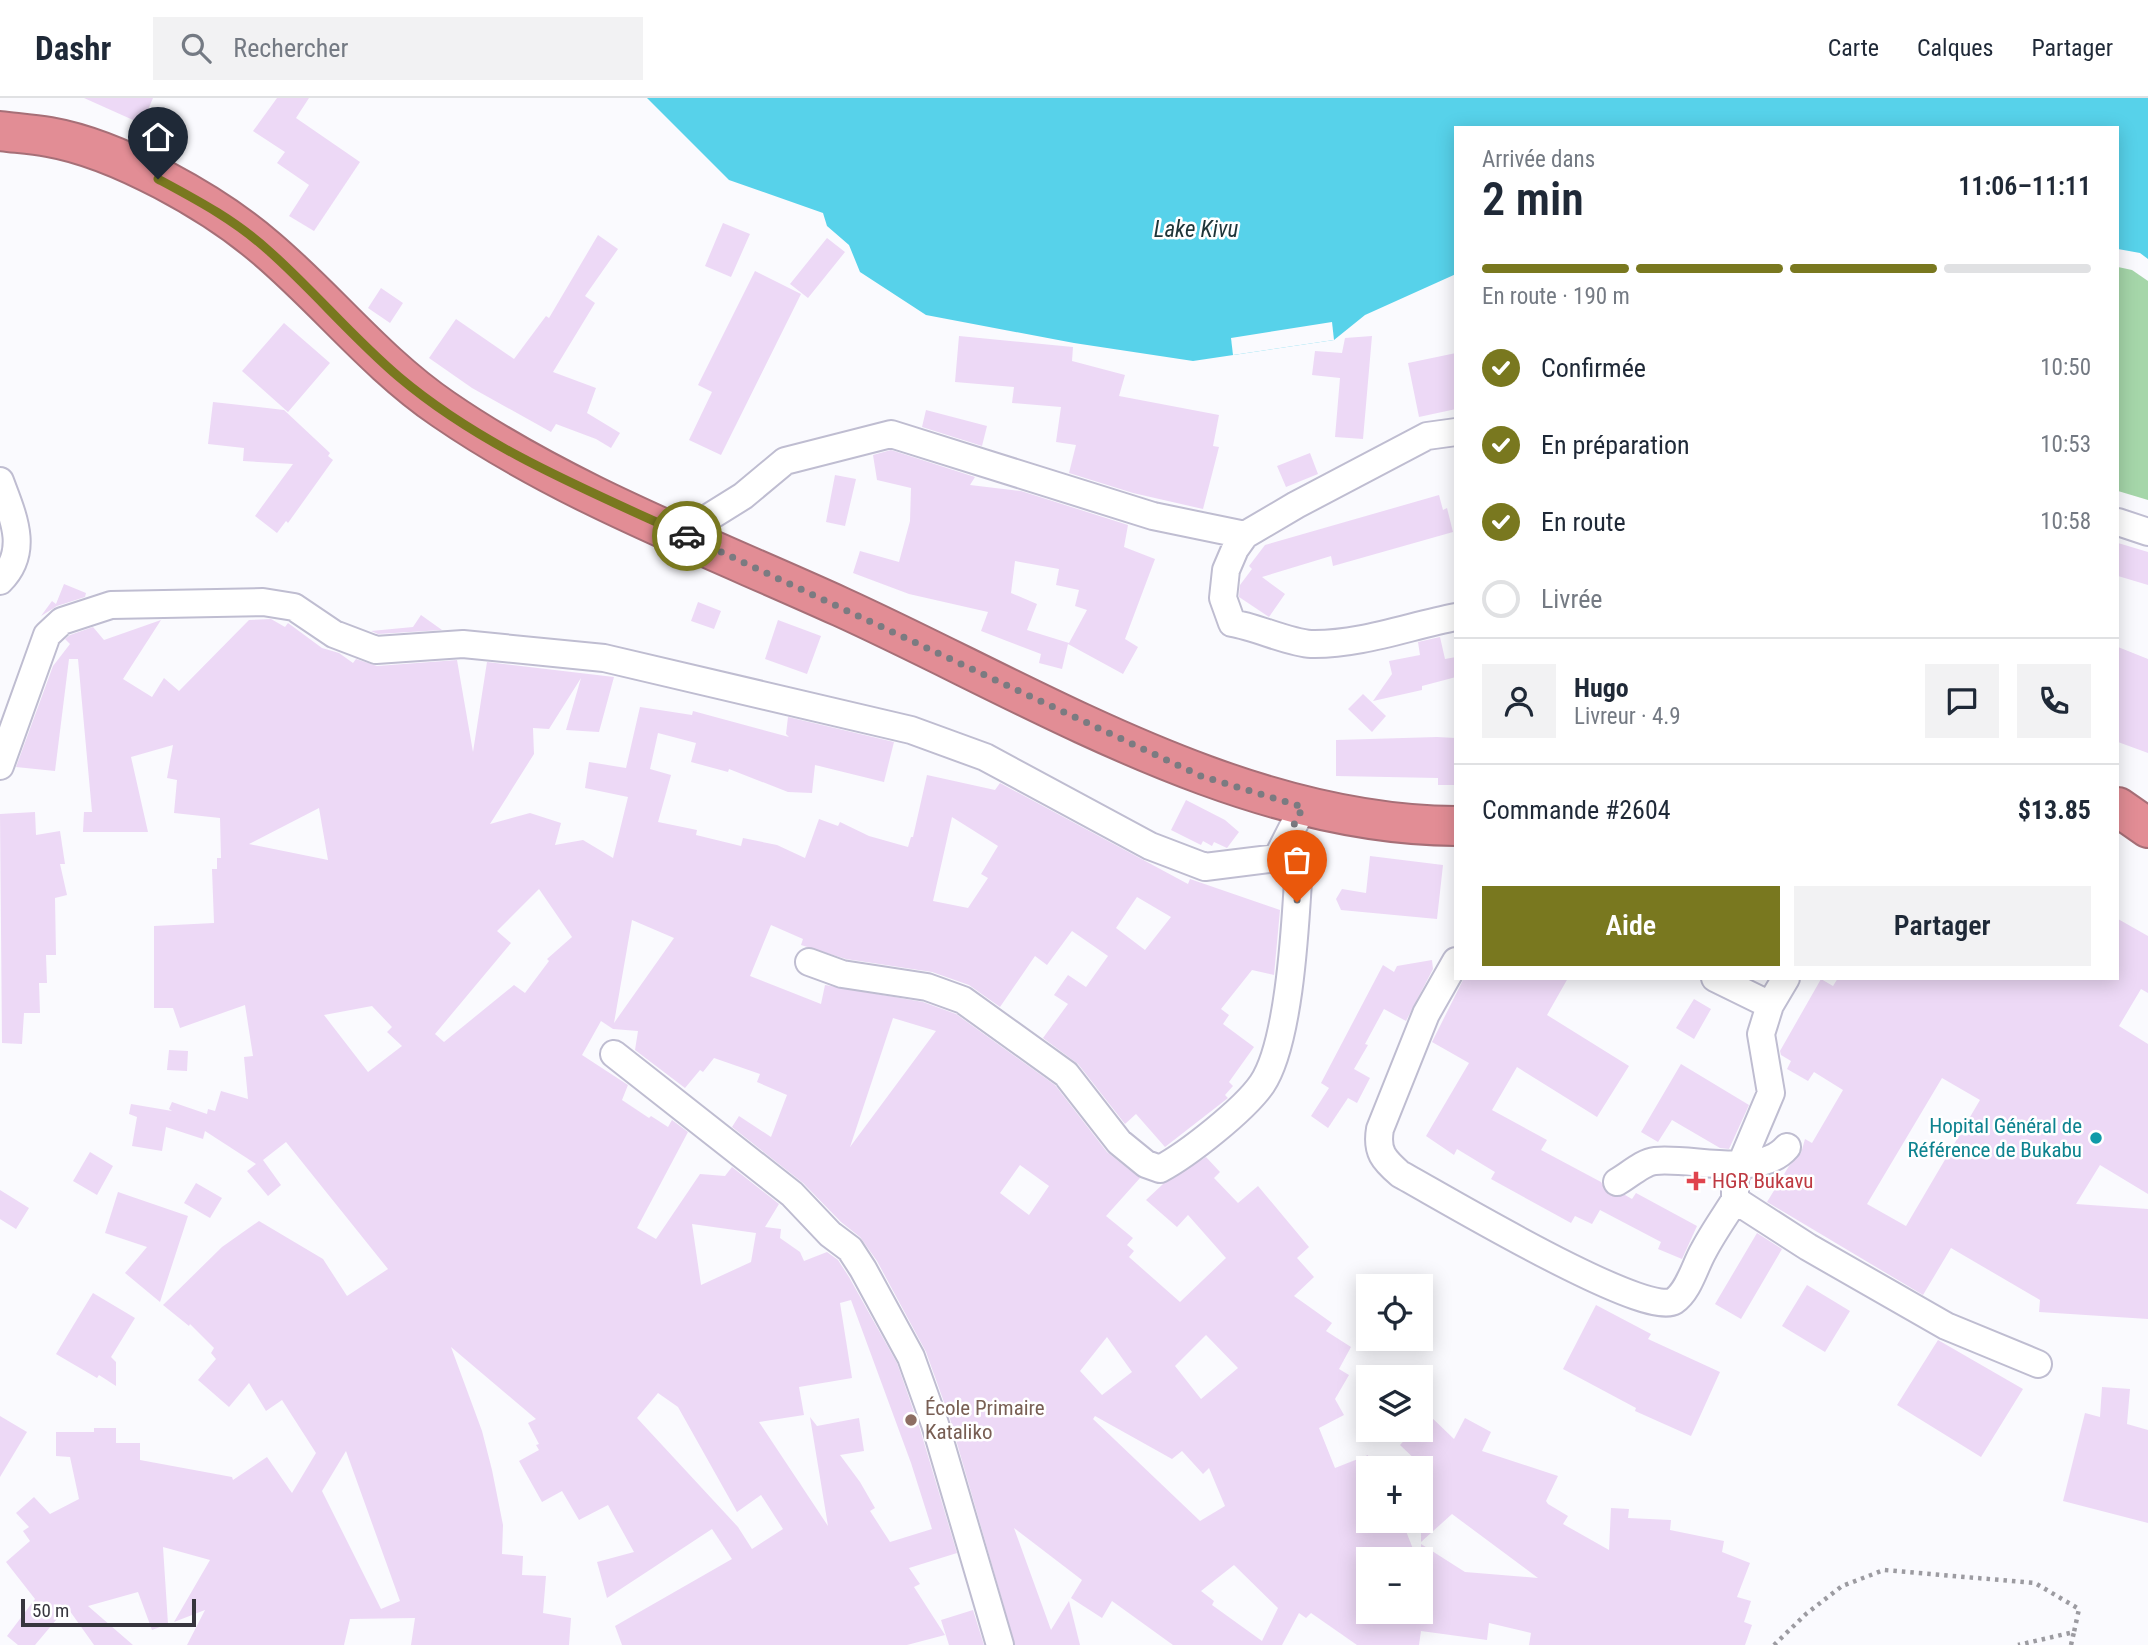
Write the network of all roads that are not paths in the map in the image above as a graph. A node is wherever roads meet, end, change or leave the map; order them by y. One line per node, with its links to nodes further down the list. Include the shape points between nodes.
1 (0, 131): 6 (highway, via 52,137 107,155 220,212 268,250 399,378 446,412 569,483)
2 (1454, 432): 7 (street, via 1427,436)
3 (0, 481): 8 (street, via 19,549)
4 (2119, 522): 5 (street)
5 (2148, 532)
6 (682, 534): 7 (street, via 743,496 785,461 891,434 1153,516); 11 (highway, via 1201,776)
7 (1245, 535): 9 (street, via 1226,570 1223,598 1232,623 1310,644 1381,635)
8 (0, 581)
9 (1454, 617)
10 (0, 766): 15 (street, via 47,635 62,621 111,605 263,602 294,607 334,634 376,650 463,644 604,658 911,730 985,757 1150,846 1205,867)
11 (1303, 807): 13 (highway, via 1366,819); 15 (street)
12 (2119, 808): 14 (highway)
13 (1454, 826)
14 (2148, 828)
15 (1277, 858): 16 (street, via 1298,881 1294,944 1275,1054 1262,1084 1181,1158 1160,1170 1119,1142 1066,1074 963,1000 926,987 842,974)
16 (809, 962)
17 (1454, 965): 25 (street, via 1426,1014 1380,1129 1383,1159 1400,1174 1598,1282 1657,1303 1673,1302 1683,1292)
18 (1719, 980): 20 (street)
19 (1785, 980): 20 (street)
20 (1770, 1005): 23 (street, via 1761,1034 1771,1093)
21 (614, 1054): 27 (street, via 792,1194 850,1249 911,1357)
22 (1787, 1147): 23 (street, via 1779,1157)
23 (1740, 1165): 24 (street, via 1652,1161); 25 (street)
24 (1617, 1182)
25 (1735, 1200): 26 (street, via 1945,1326)
26 (2038, 1364)
27 (1000, 1645)

